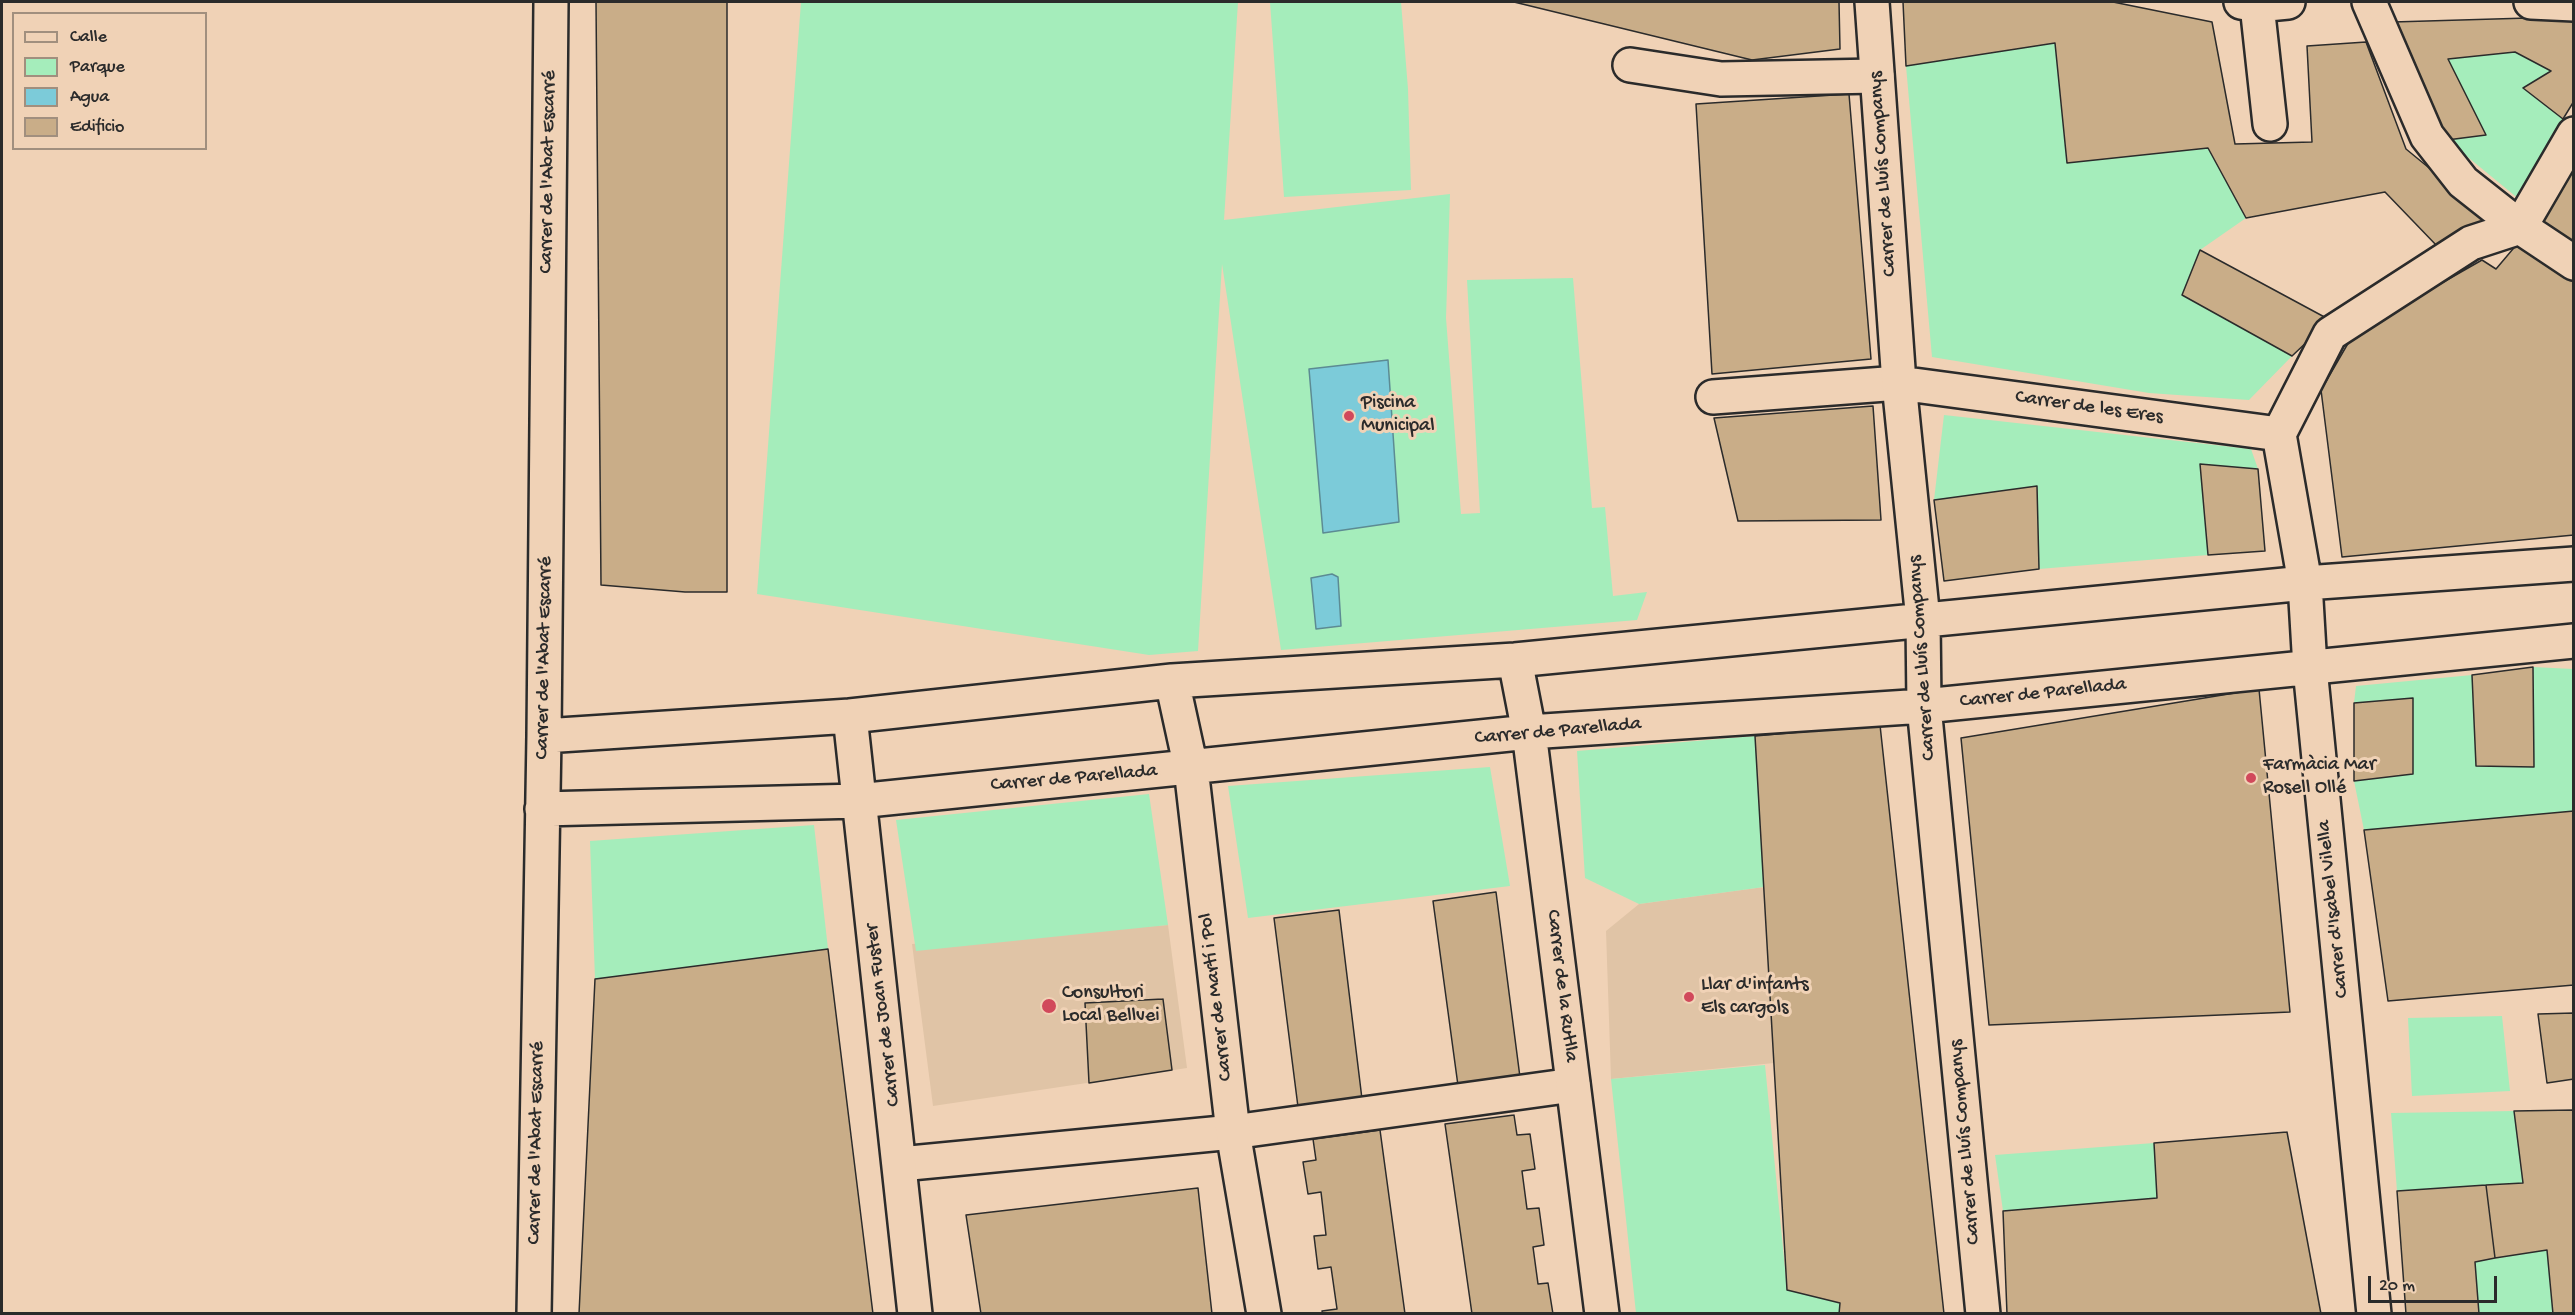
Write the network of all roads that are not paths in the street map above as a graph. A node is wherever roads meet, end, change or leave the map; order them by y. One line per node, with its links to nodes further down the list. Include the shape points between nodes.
1 (551, 2): 26 (street, Carrer de l'Abat Escarré)
2 (1872, 2): 8 (street, Carrer de Lluís Companys)
3 (2369, 2): 11 (street, via 2427,136 2463,182)
4 (2531, 2): 6 (street)
5 (2262, 3): 9 (street)
6 (2574, 4)
7 (1630, 65): 8 (street, via 1721,79)
8 (1877, 76): 13 (street, Carrer de Lluís Companys)
9 (2270, 124)
10 (2574, 134): 11 (street)
11 (2520, 227): 12 (street); 15 (street, via 2471,243 2330,334)
12 (2574, 263)
13 (1899, 383): 14 (street, Carrer de les Eres); 15 (street, Carrer de les Eres); 18 (street, Carrer de Lluís Companys)
14 (1713, 397)
15 (2279, 434): 17 (street, Carrer d'Isabel Vilella)
16 (2574, 564): 17 (street)
17 (2305, 583): 18 (street); 21 (street, Carrer d'Isabel Vilella)
18 (1923, 620): 20 (street); 23 (street, Carrer de Lluís Companys)
19 (2574, 641): 21 (street, Carrer de Parellada)
20 (1515, 660): 22 (street); 25 (street, Carrer de la Rutlla)
21 (2310, 668): 23 (street, Carrer de Parellada); 38 (street, Carrer d'Isabel Vilella)
22 (1172, 681): 24 (street); 27 (street, Carrer de Martí i Pol)
23 (1924, 706): 25 (street, Carrer de Parellada); 37 (street, Carrer de Lluís Companys)
24 (850, 716): 26 (street); 28 (street, Carrer de Joan Fuster)
25 (1529, 732): 27 (street, Carrer de Parellada); 30 (street, Carrer de la Rutlla)
26 (544, 736): 29 (street, Carrer de l'Abat Escarré)
27 (1191, 768): 28 (street, Carrer de Parellada); 31 (street, Carrer de Martí i Pol)
28 (858, 801): 29 (street, Carrer de Parellada); 32 (street, Carrer de Joan Fuster)
29 (542, 809): 33 (street, Carrer de l'Abat Escarré)
30 (1573, 1085): 31 (street); 36 (street, Carrer de la Rutlla)
31 (1233, 1131): 32 (street); 35 (street, Carrer de Martí i Pol)
32 (900, 1164): 34 (street, Carrer de Joan Fuster)
33 (534, 1314)
34 (915, 1314)
35 (1264, 1314)
36 (1602, 1314)
37 (1983, 1314)
38 (2374, 1314)

